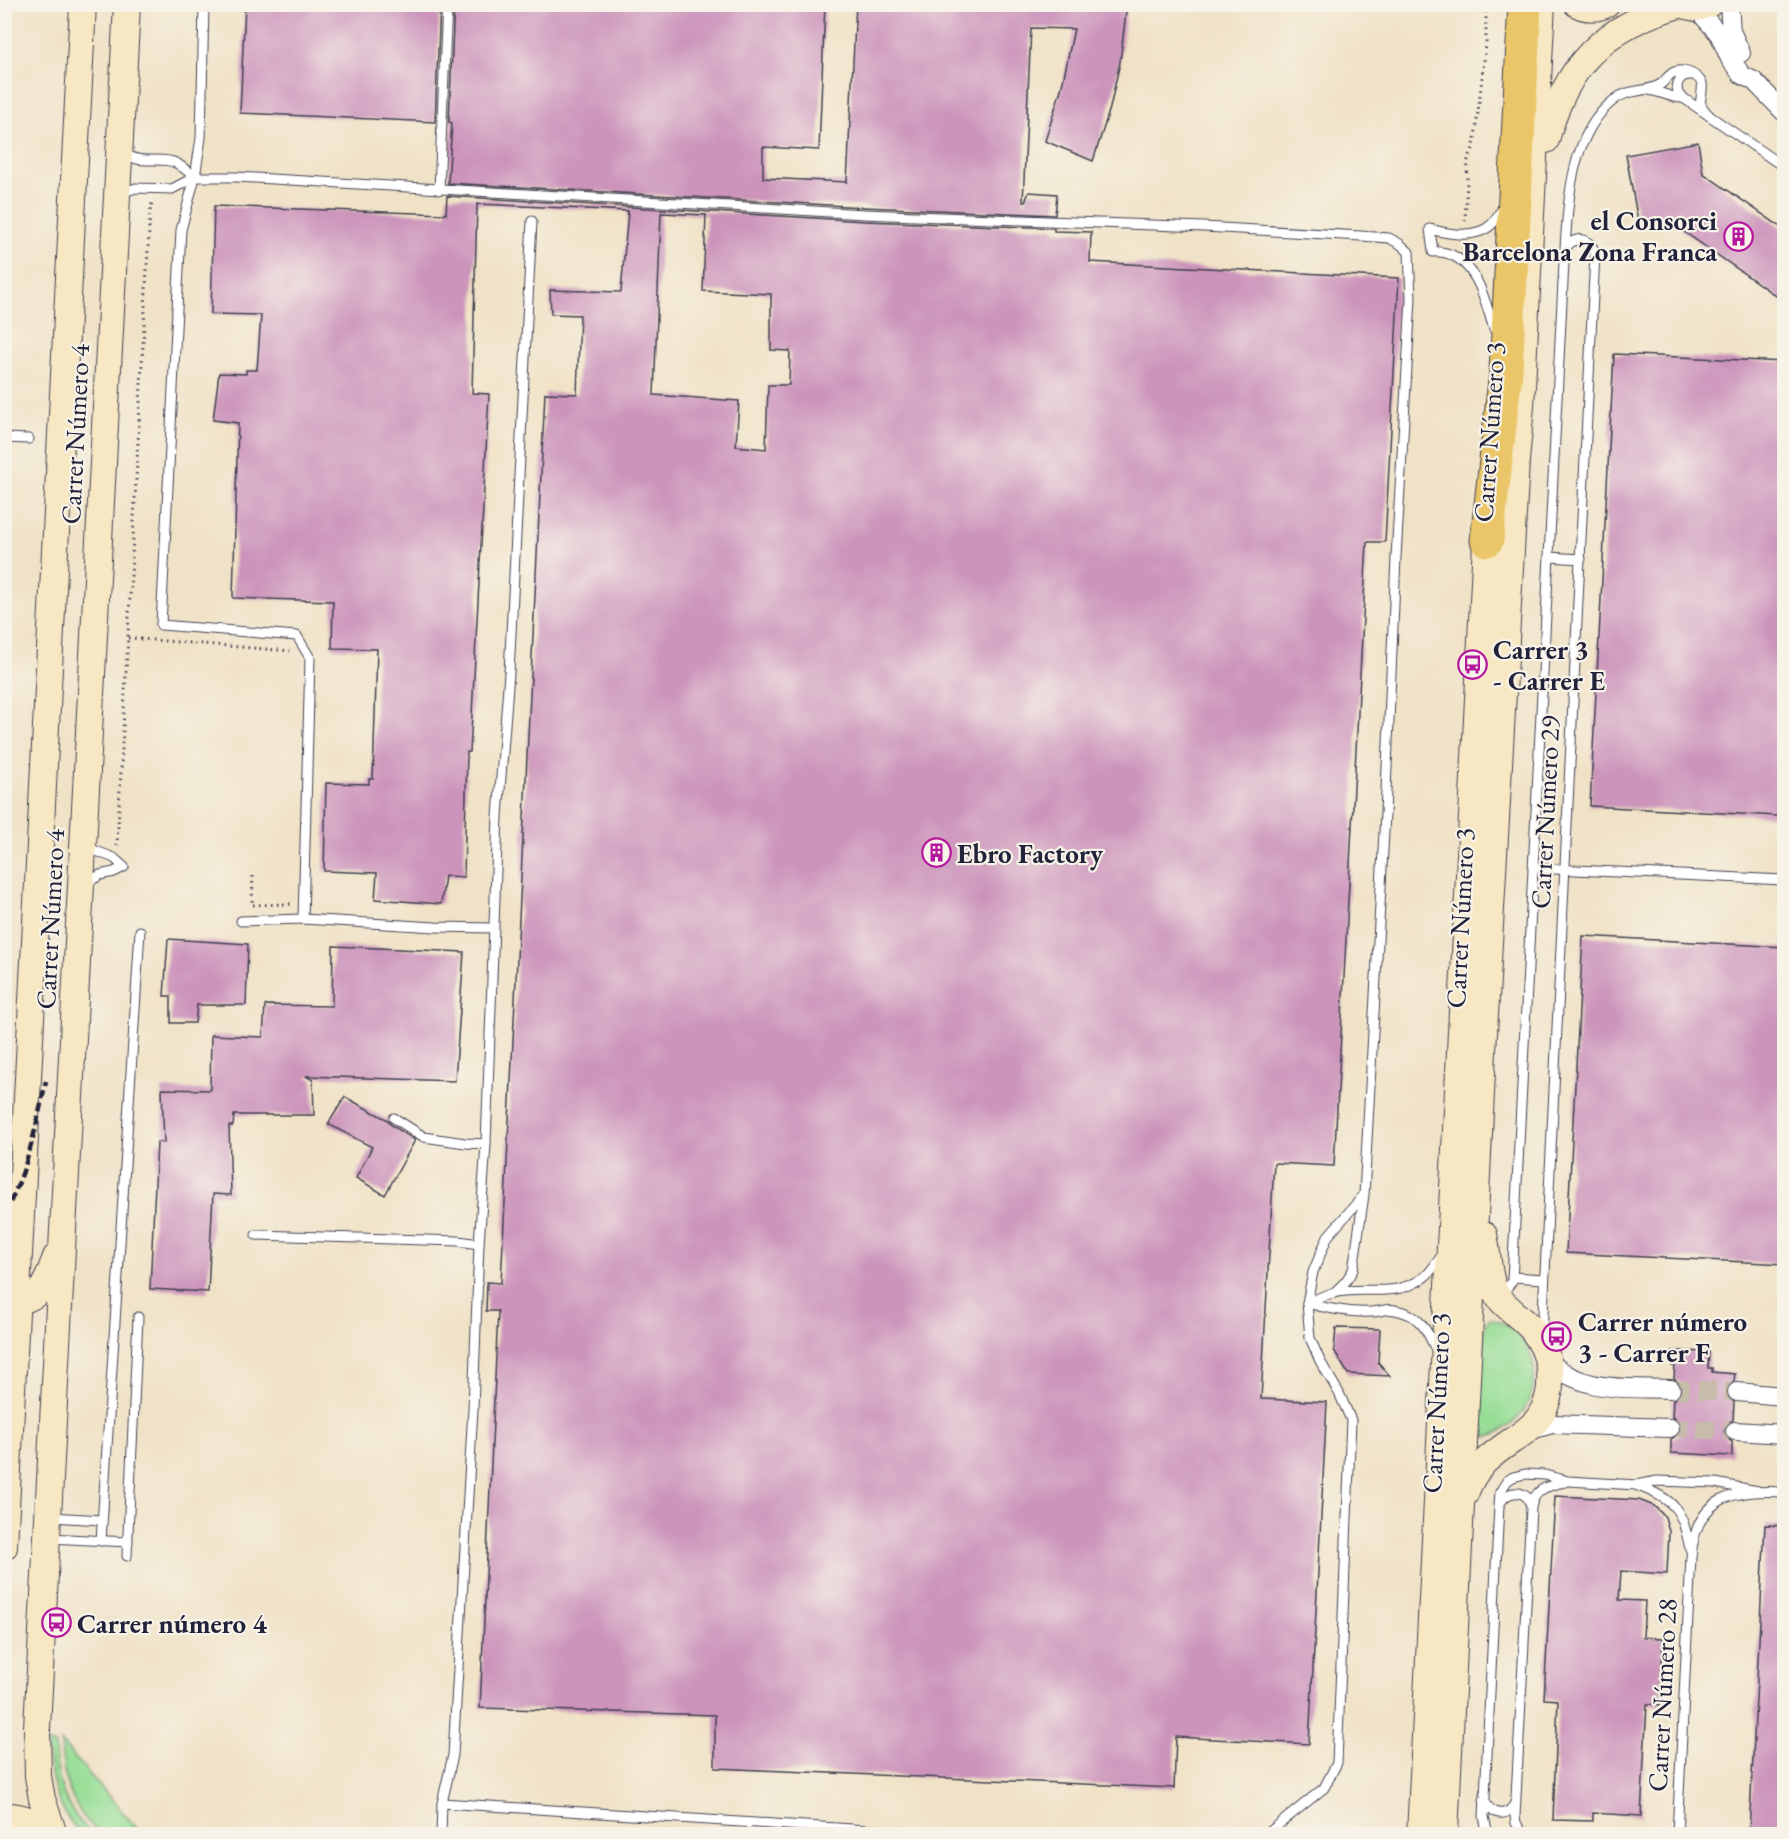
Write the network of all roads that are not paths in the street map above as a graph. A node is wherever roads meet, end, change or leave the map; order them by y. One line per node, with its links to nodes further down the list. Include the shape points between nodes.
1 (83, 4): 47 (street, Carrer Número 4)
2 (127, 4): 19 (street, Carrer Número 4)
3 (204, 4): 21 (lane, via 201,138)
4 (447, 4): 23 (lane)
5 (1509, 4): 26 (street, Carrer Número 3)
6 (1525, 4): 33 (highway, via 1506,372)
7 (1542, 4): 22 (street, Carrer Número 3)
8 (1576, 4): 9 (street, via 1596,8)
9 (1607, 4)
10 (1729, 4): 13 (street, via 1735,44 1752,70)
11 (1691, 5): 13 (street, via 1719,34 1736,68); 22 (street, via 1642,17 1625,26 1580,64 1552,116)
12 (1694, 75): 14 (lane, Carrer Número 29, via 1674,72 1661,84); 15 (lane, via 1702,83); 16 (lane, via 1686,75 1677,83 1677,91)
13 (1754, 81): 17 (street)
14 (1646, 89): 16 (lane); 25 (lane, Carrer Número 29, via 1614,100 1592,126 1575,164)
15 (1701, 95): 16 (lane, via 1694,100); 18 (lane, via 1701,106)
16 (1684, 99): 18 (lane)
17 (1785, 112)
18 (1709, 116): 20 (lane)
19 (120, 141): 21 (lane, via 125,153 137,159 174,161); 24 (street, Carrer Número 4)
20 (1785, 167)
21 (195, 177): 23 (lane); 24 (lane, via 172,189 136,188 124,192); 41 (lane, via 182,230 161,626 297,636 310,658)
22 (1533, 187): 48 (street, Carrer Número 3)
23 (439, 190): 49 (lane, via 1361,236 1389,238 1409,252 1411,298)
24 (117, 200): 36 (street, Carrer Número 4)
25 (1569, 204): 28 (lane, Carrer Número 29, via 1571,222); 29 (lane, Carrer Número 29)
26 (1500, 212): 30 (street, Carrer Número 3); 30 (lane, via 1492,224 1474,233 1430,229 1433,252 1447,253 1470,269)
27 (532, 221): 43 (lane)
28 (1583, 239): 29 (lane, via 1573,240); 35 (lane, Carrer Número 29, via 1592,244 1595,254)
29 (1565, 250): 34 (lane, Carrer Número 29)
30 (1494, 329): 33 (street, Carrer Número 3)
31 (4, 438): 32 (lane)
32 (28, 439)
33 (1487, 540): 54 (street, Carrer Número 3)
34 (1550, 557): 35 (lane); 37 (lane, Carrer Número 29)
35 (1581, 559): 38 (lane, Carrer Número 29)
36 (84, 847): 40 (street, Carrer Número 4); 40 (lane, via 117,860 124,867)
37 (1533, 868): 38 (lane); 56 (lane, Carrer Número 29)
38 (1565, 870): 39 (lane); 55 (lane, Carrer Número 29)
39 (1785, 880)
40 (82, 886): 52 (street, Carrer Número 4)
41 (303, 919): 42 (lane); 43 (lane)
42 (241, 921)
43 (494, 928): 46 (lane)
44 (140, 931): 79 (lane)
45 (394, 1118): 46 (lane, via 424,1137)
46 (486, 1144): 53 (lane)
47 (24, 1182): 50 (street); 58 (street, Carrer Número 4)
48 (1476, 1193): 56 (street, via 1487,1248); 76 (street, Carrer Número 3)
49 (1364, 1195): 57 (lane, via 1353,1270); 59 (lane, via 1328,1236 1313,1272)
50 (4, 1219)
51 (256, 1235): 53 (lane)
52 (64, 1236): 58 (street, via 45,1286); 61 (street, Carrer Número 4)
53 (479, 1244): 89 (lane, via 453,1755)
54 (1450, 1245): 57 (lane, via 1425,1277 1413,1284 1386,1292); 63 (street, Carrer Número 3)
55 (1544, 1279): 56 (lane); 62 (lane, Carrer Número 29)
56 (1502, 1281): 62 (street, via 1502,1300 1534,1332)
57 (1334, 1293): 59 (lane)
58 (16, 1295): 61 (street, via 44,1309); 67 (street, Carrer Número 4)
59 (1307, 1303): 63 (lane, via 1331,1310 1395,1310 1416,1318 1427,1329); 94 (lane, via 1310,1338 1351,1420 1337,1763 1324,1788)
60 (138, 1317): 82 (lane)
61 (57, 1339): 80 (street, Carrer Número 4)
62 (1545, 1352): 64 (street, via 1564,1374 1582,1383); 69 (street, via 1551,1378 1546,1403)
63 (1444, 1366): 86 (street, Carrer Número 3)
64 (1671, 1389)
65 (1737, 1392): 66 (street)
66 (1785, 1396)
67 (8, 1404): 83 (street, Carrer Número 4)
68 (1670, 1428): 69 (street, via 1552,1424)
69 (1527, 1431): 76 (street, via 1478,1467)
70 (1735, 1431): 71 (street)
71 (1785, 1434)
72 (1568, 1481): 73 (lane); 77 (lane, via 1545,1475 1513,1477 1502,1487); 78 (lane, via 1544,1487)
73 (1637, 1485): 74 (lane, via 1658,1480); 85 (lane, via 1663,1496 1678,1511)
74 (1758, 1491): 75 (lane); 85 (lane, via 1734,1494 1708,1512 1695,1532)
75 (1785, 1492)
76 (1461, 1503): 97 (street, Carrer Número 3)
77 (1499, 1505): 78 (lane, via 1506,1496 1518,1493 1527,1497); 87 (lane)
78 (1531, 1508): 88 (lane)
79 (102, 1520): 80 (lane); 81 (lane)
80 (48, 1528): 81 (lane); 91 (street, Carrer Número 4, via 37,1758 42,1799)
81 (101, 1541): 82 (lane)
82 (128, 1542): 84 (lane)
83 (4, 1547)
84 (127, 1556)
85 (1691, 1557): 100 (lane, Carrer Número 28)
86 (1423, 1792): 95 (street); 96 (street, Carrer Número 3)
87 (1485, 1800): 88 (lane, via 1490,1810 1499,1814 1509,1811); 98 (lane)
88 (1516, 1802): 99 (lane, via 1516,1823)
89 (442, 1803): 92 (lane); 93 (lane)
90 (4, 1816): 91 (street, via 28,1819)
91 (54, 1834)
92 (441, 1834)
93 (930, 1834)
94 (1267, 1834)
95 (1408, 1834)
96 (1420, 1834)
97 (1445, 1834)
98 (1488, 1834)
99 (1523, 1834)
100 (1677, 1834)

